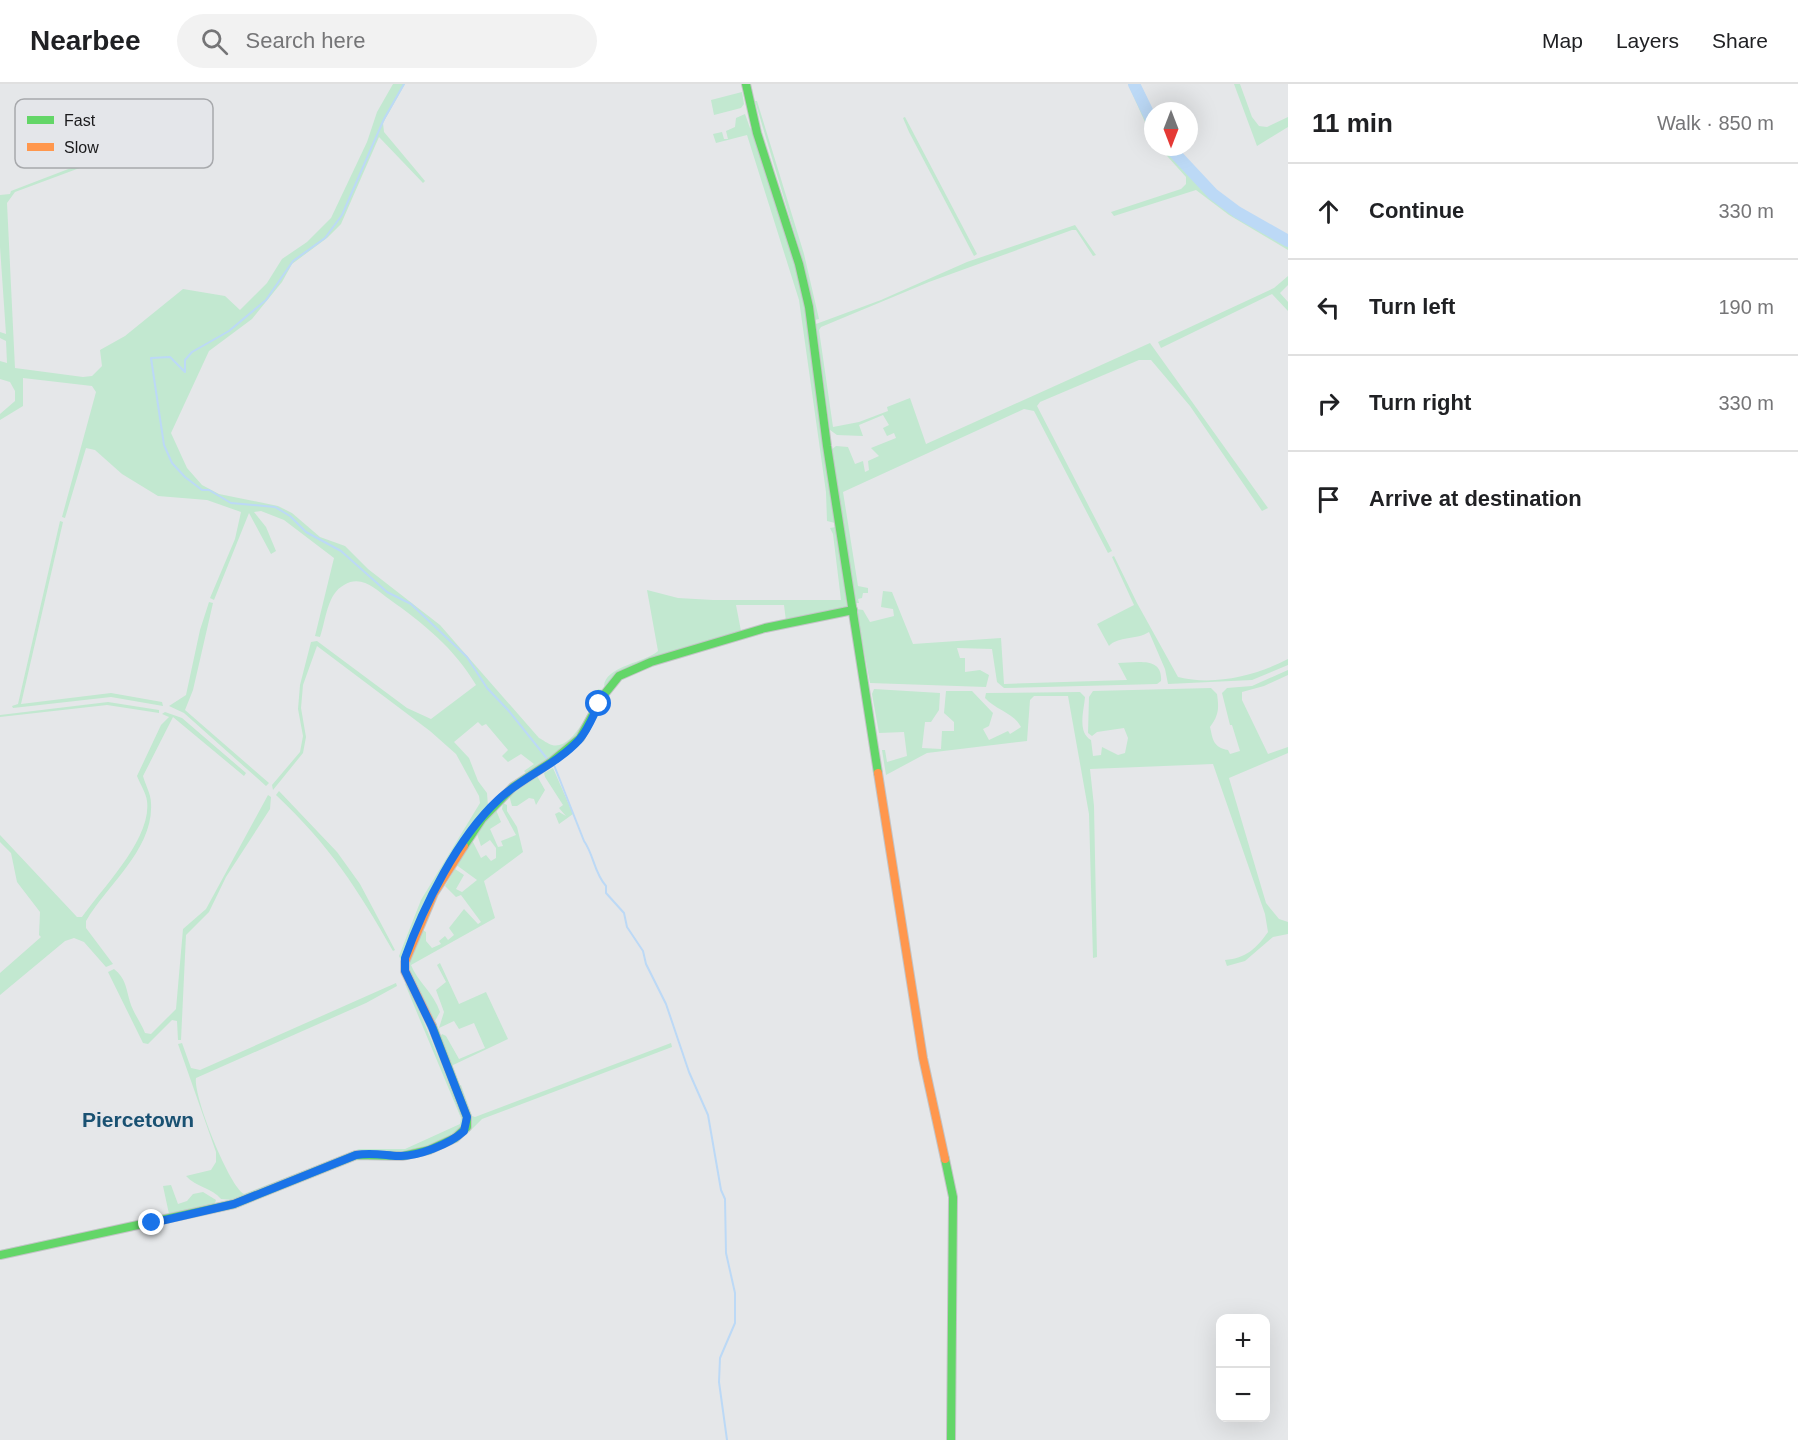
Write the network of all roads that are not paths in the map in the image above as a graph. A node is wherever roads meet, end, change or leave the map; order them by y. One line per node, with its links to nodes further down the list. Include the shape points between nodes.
1 (746, 84): 2 (street, via 807,297)
2 (853, 610): 3 (street, via 765,628 626,672 607,690 580,738 513,787 482,819 439,885 405,962 405,971 467,1117 467,1126 460,1135 406,1156 372,1152 356,1155 220,1207); 4 (street, via 923,1058 953,1197)
3 (0, 1255)
4 (951, 1440)

